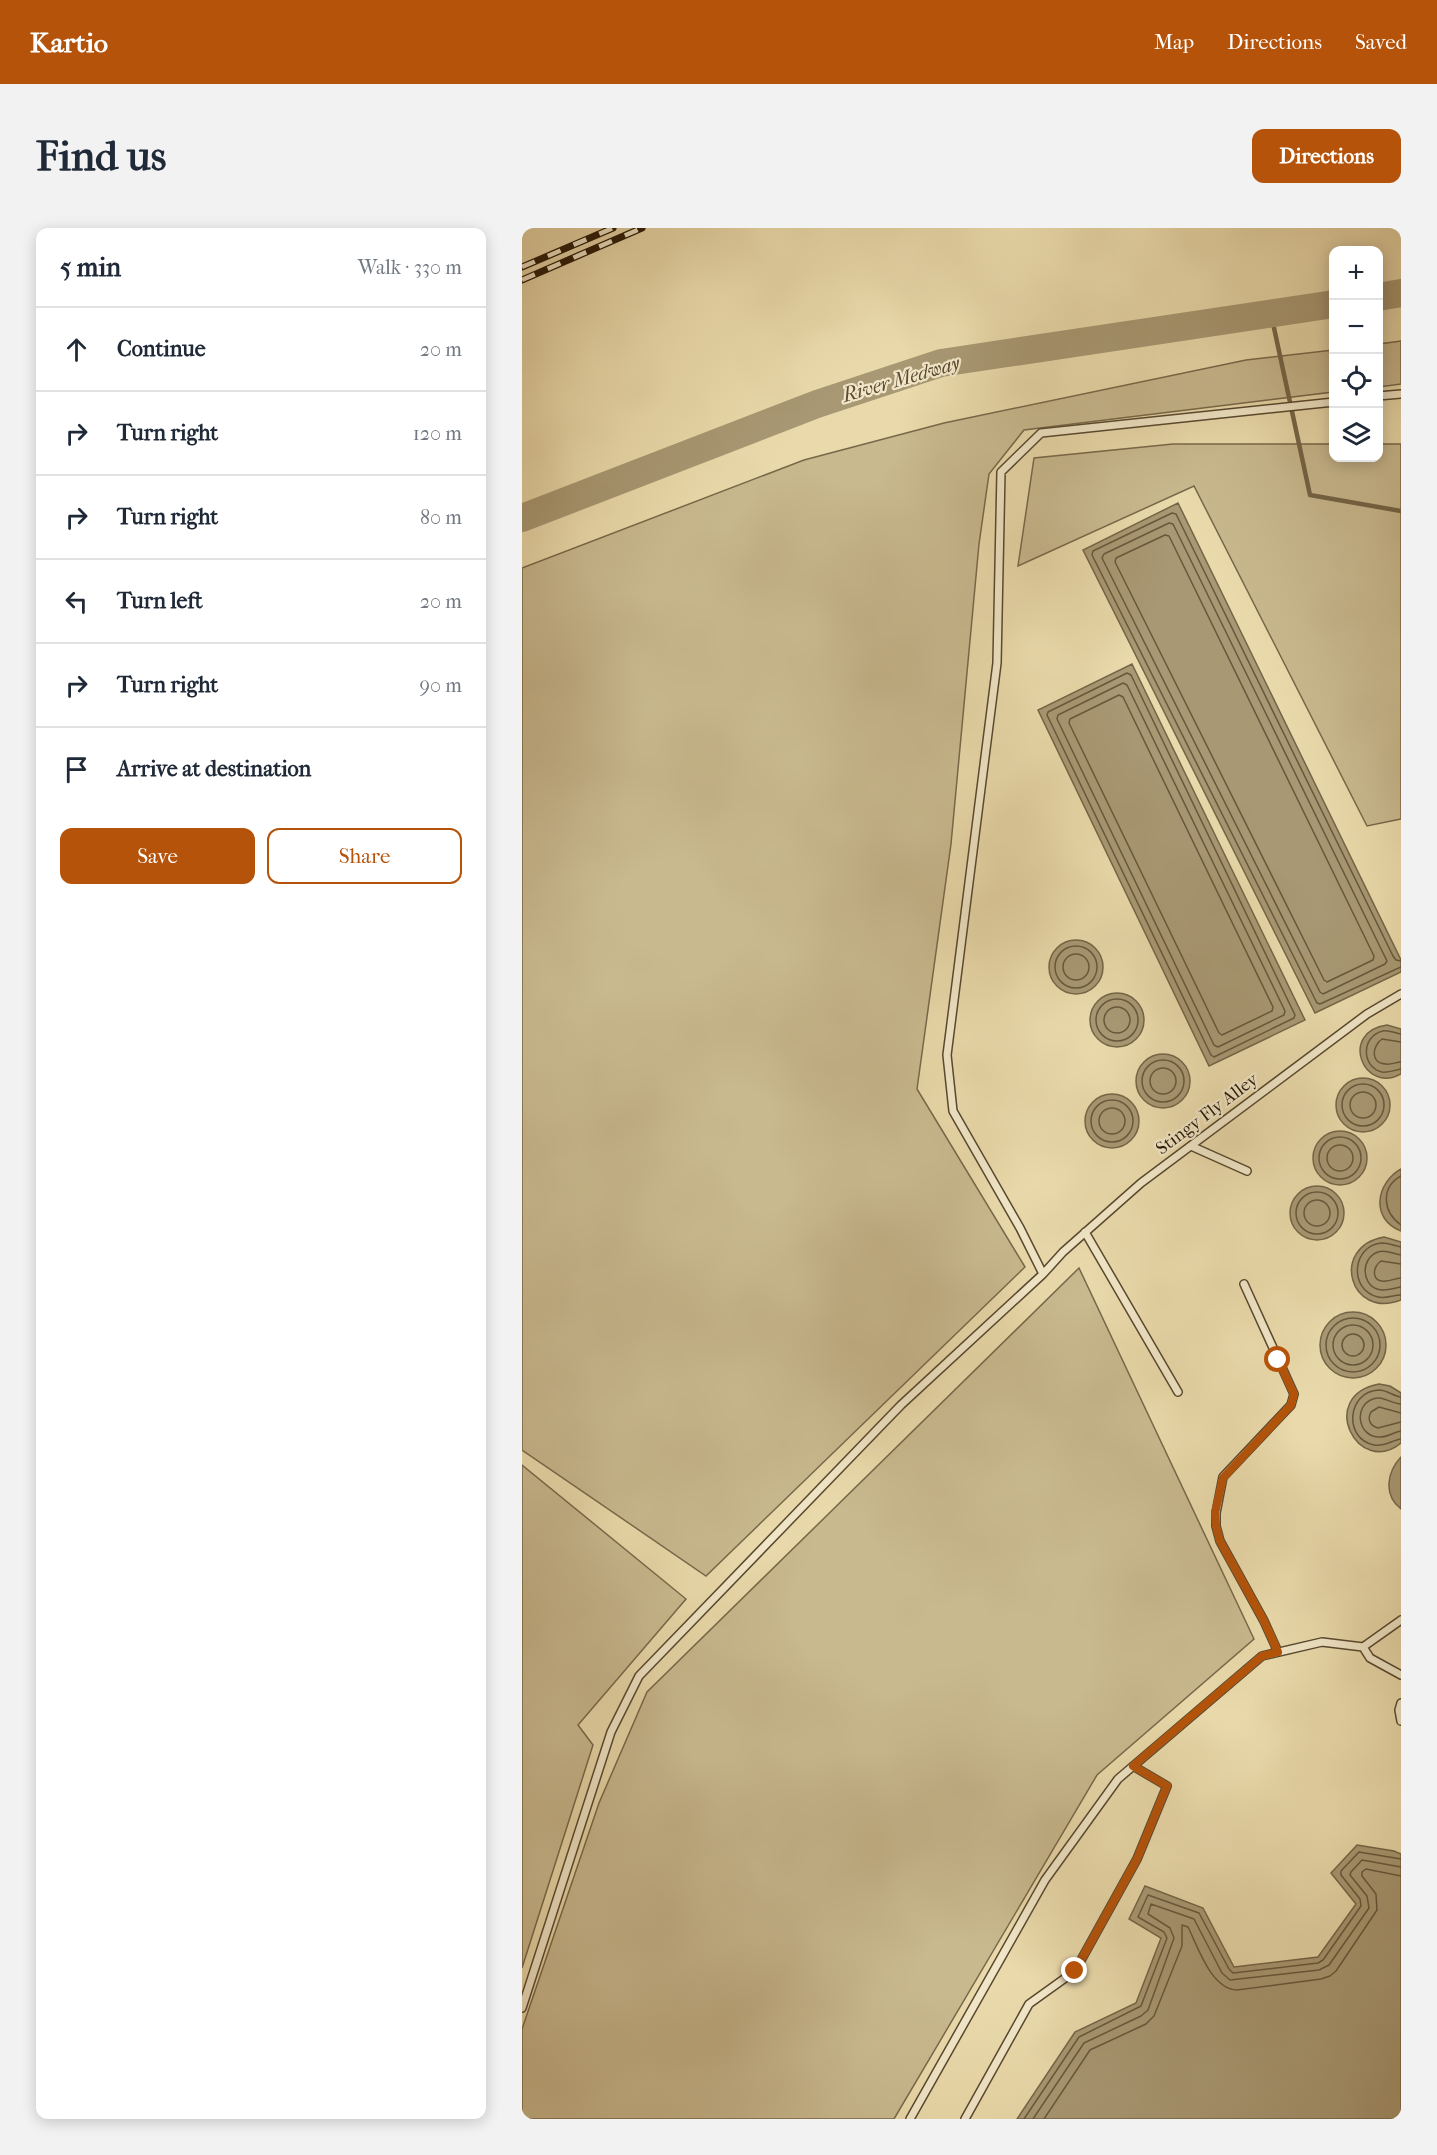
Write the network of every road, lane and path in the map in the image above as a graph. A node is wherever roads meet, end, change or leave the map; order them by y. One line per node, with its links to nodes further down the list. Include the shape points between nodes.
1 (1401, 394): 2 (lane)
2 (1383, 396)
3 (1329, 402): 8 (lane, via 1041,433 1001,472 997,663 947,1055 953,1111)
4 (1401, 994): 5 (lane, Stingy Fly Alley, via 1367,1014)
5 (1191, 1146): 6 (lane); 7 (lane, Stingy Fly Alley)
6 (1247, 1171)
7 (1085, 1232): 8 (lane, Stingy Fly Alley); 10 (lane)
8 (1043, 1274): 18 (lane, Stingy Fly Alley, via 901,1405 639,1676 611,1732)
9 (1244, 1284): 13 (lane, via 1294,1394 1291,1405 1223,1478 1216,1526 1220,1541)
10 (1178, 1392)
11 (1401, 1620): 12 (lane)
12 (1363, 1647): 13 (lane, via 1322,1642); 14 (lane, via 1370,1658)
13 (1278, 1652): 17 (lane, via 1262,1656)
14 (1401, 1675)
15 (1401, 1703): 16 (lane)
16 (1401, 1721)
17 (1133, 1766): 19 (lane, via 1118,1779 1045,1880); 20 (lane, via 1167,1786 1137,1859 1075,1971 1029,2004)
18 (522, 2008)
19 (910, 2119)
20 (964, 2119)

